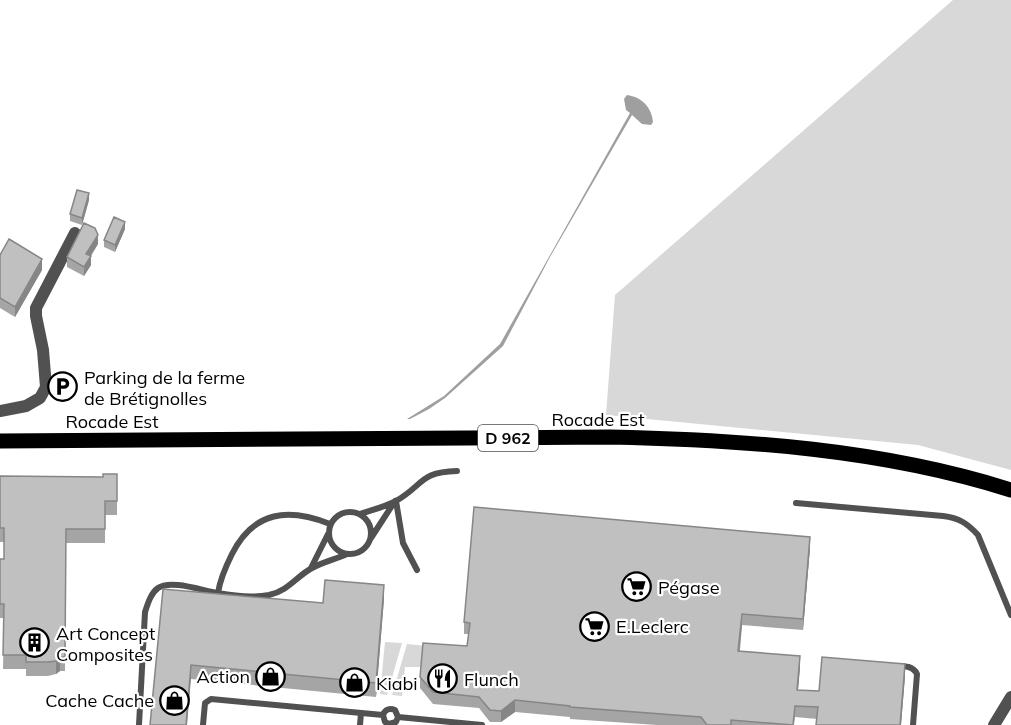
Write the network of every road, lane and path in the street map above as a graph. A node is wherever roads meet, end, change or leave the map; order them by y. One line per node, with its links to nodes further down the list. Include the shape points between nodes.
1 (75, 233): 2 (street, via 36,308 46,387 40,398 26,406)
2 (0, 411)
3 (0, 441): 5 (main road, Rocade Est / D 962, via 676,439 820,450 909,465)
4 (458, 471): 6 (lane, via 432,474)
5 (1011, 490)
6 (396, 501): 8 (lane); 11 (lane); 14 (lane, via 403,543)
7 (796, 503): 16 (lane, via 961,520 978,535)
8 (360, 514): 9 (lane, via 343,513); 11 (lane, via 368,522)
9 (330, 524): 10 (lane); 15 (lane, via 293,514 260,521 240,538)
10 (328, 533): 12 (lane, via 332,545); 13 (lane)
11 (370, 538): 12 (lane, via 362,551)
12 (347, 554): 13 (lane)
13 (310, 568): 15 (lane, via 290,586 270,595)
14 (417, 570)
15 (218, 593): 23 (lane, via 164,585 150,597 145,612)
16 (1011, 615)
17 (890, 665): 27 (lane, via 915,669 917,674)
18 (1011, 697): 28 (street)
19 (361, 713): 20 (lane); 24 (lane, via 211,699 205,703); 25 (lane)
20 (383, 715): 21 (lane, via 390,709); 22 (lane)
21 (398, 717): 22 (lane); 26 (lane)
22 (387, 724)
23 (139, 725)
24 (203, 725)
25 (360, 725)
26 (482, 725)
27 (913, 725)
28 (994, 725)

